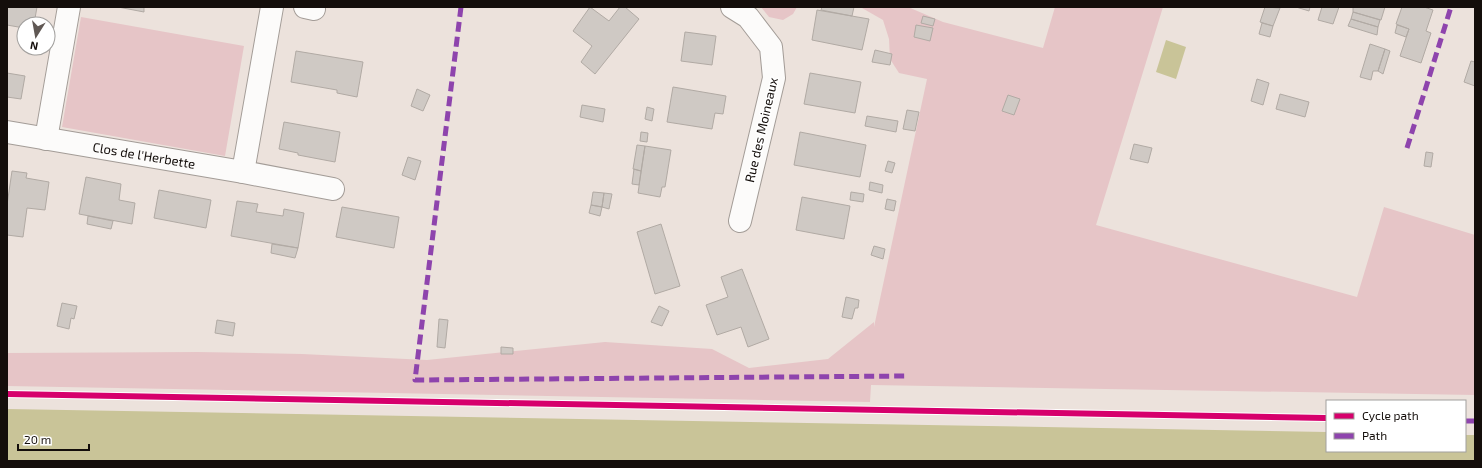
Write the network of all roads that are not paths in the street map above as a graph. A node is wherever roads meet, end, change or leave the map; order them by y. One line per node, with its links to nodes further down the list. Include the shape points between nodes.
1 (70, 7): 5 (street)
2 (272, 7): 6 (street)
3 (732, 7): 8 (street, Rue des Moineaux, via 748,16 771,47 774,78)
4 (7, 132): 5 (street, Clos de l'Herbette)
5 (46, 139): 6 (street, Clos de l'Herbette)
6 (243, 172): 7 (street, Clos de l'Herbette)
7 (333, 189)
8 (740, 221)

